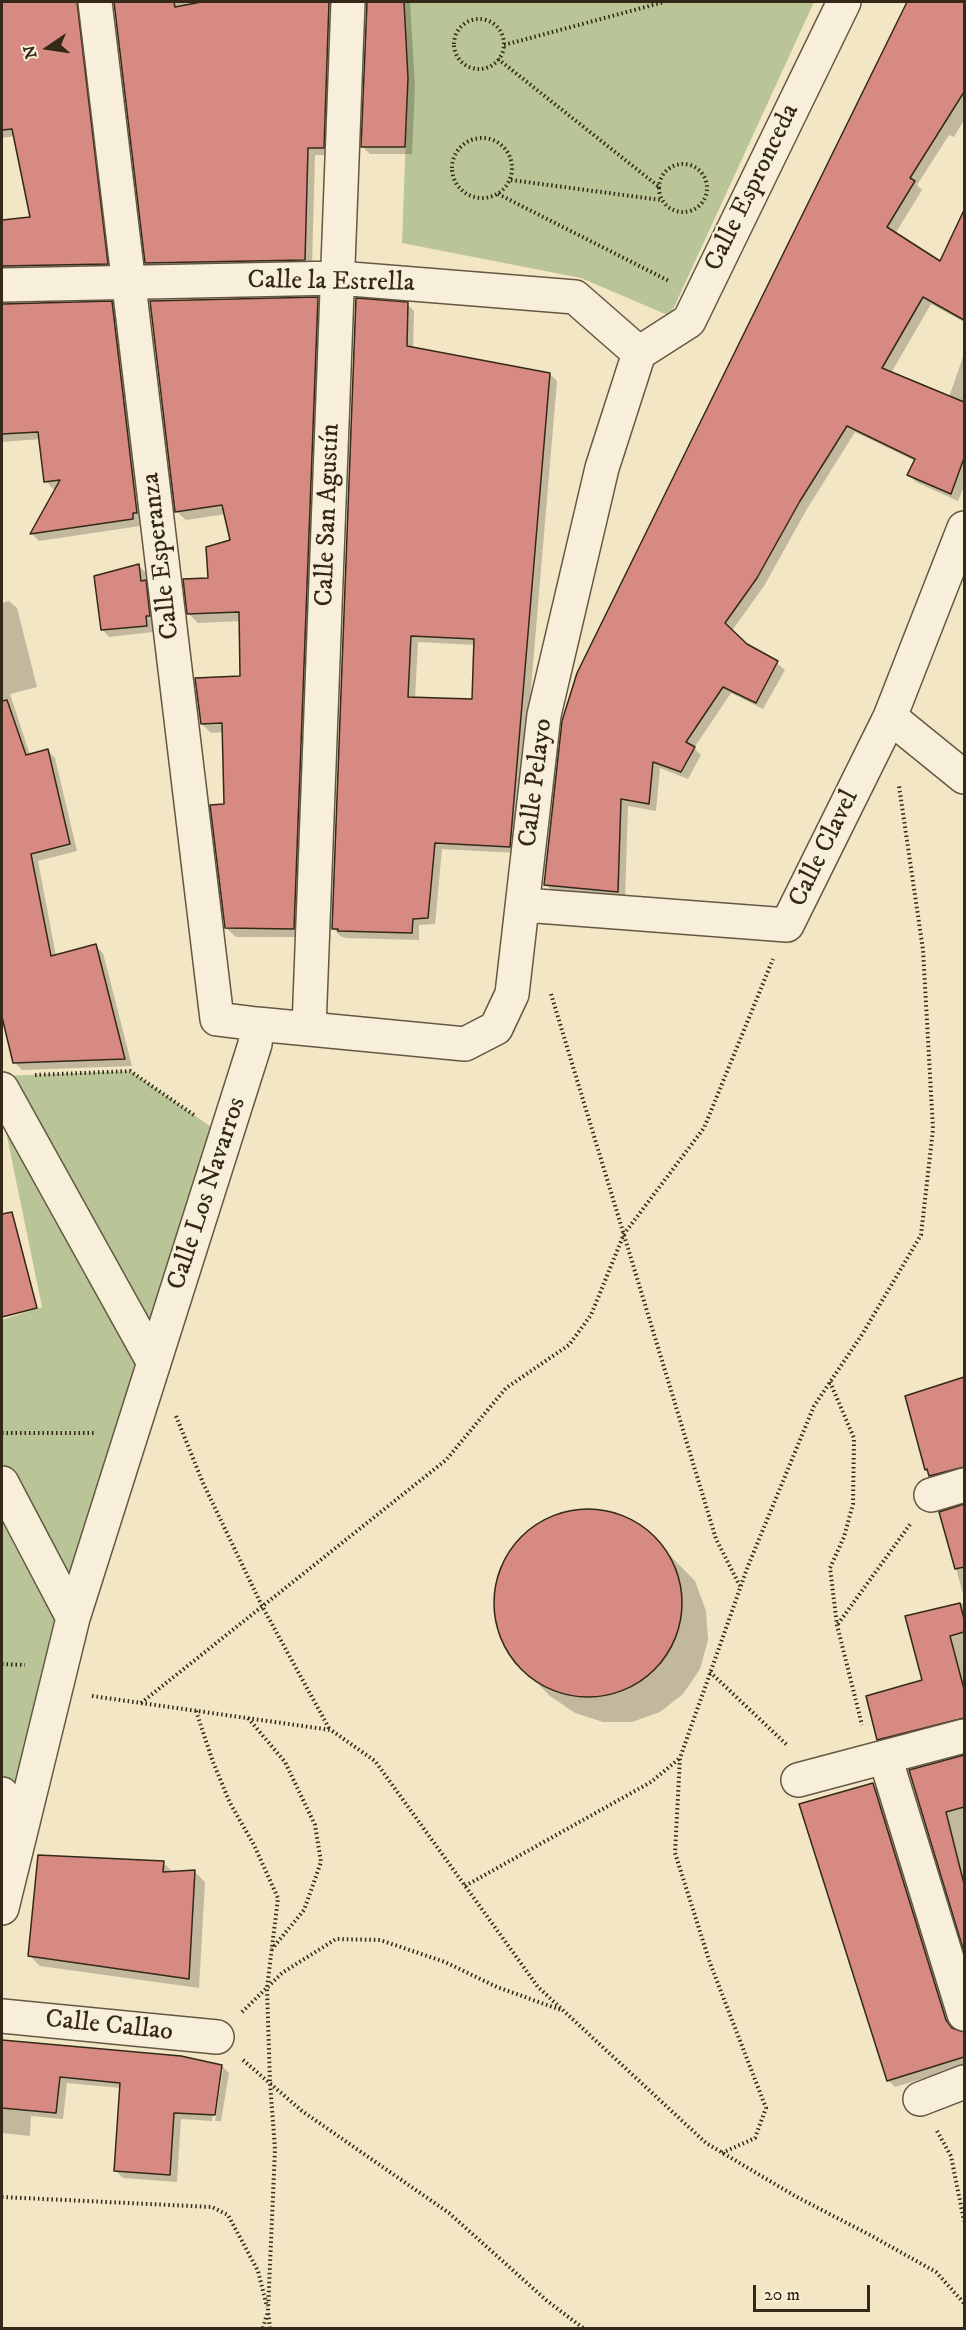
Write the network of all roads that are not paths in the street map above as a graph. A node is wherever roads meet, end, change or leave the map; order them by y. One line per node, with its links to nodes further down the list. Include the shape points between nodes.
1 (95, 2): 5 (street, Calle Esperanza)
2 (348, 2): 4 (street, Calle San Agustín)
3 (844, 2): 7 (street, Calle Espronceda, via 689,321)
4 (338, 278): 5 (street, Calle la Estrella); 7 (street, Calle la Estrella, via 575,297); 13 (street, Calle San Agustín)
5 (129, 284): 6 (street, Calle la Estrella); 12 (street, Calle Esperanza, via 217,1018)
6 (2, 285)
7 (639, 353): 11 (street, Calle Pelayo, via 602,468 544,715)
8 (964, 528): 9 (street, Calle Clavel)
9 (890, 717): 10 (street); 11 (street, Calle Clavel, via 787,926)
10 (964, 777)
11 (524, 904): 13 (street, Calle Pelayo, via 512,994 496,1028 465,1044)
12 (257, 1024): 13 (street, Calle Esperanza); 15 (street, Calle Los Navarros, via 255,1044)
13 (309, 1028)
14 (13, 1082): 15 (street)
15 (154, 1363): 19 (street, Calle Los Navarros)
16 (2, 1483): 19 (street)
17 (964, 1485): 18 (street)
18 (931, 1495)
19 (73, 1618): 24 (street, Calle Los Navarros)
20 (964, 1736): 21 (street)
21 (878, 1759): 22 (street); 26 (street)
22 (808, 1777)
23 (2, 1794): 24 (street)
24 (19, 1839): 25 (street, Calle Los Navarros)
25 (2, 1908)
26 (964, 2014)
27 (2, 2016): 28 (street, Calle Callao)
28 (217, 2037)
29 (964, 2082): 30 (street)
30 (920, 2099)

